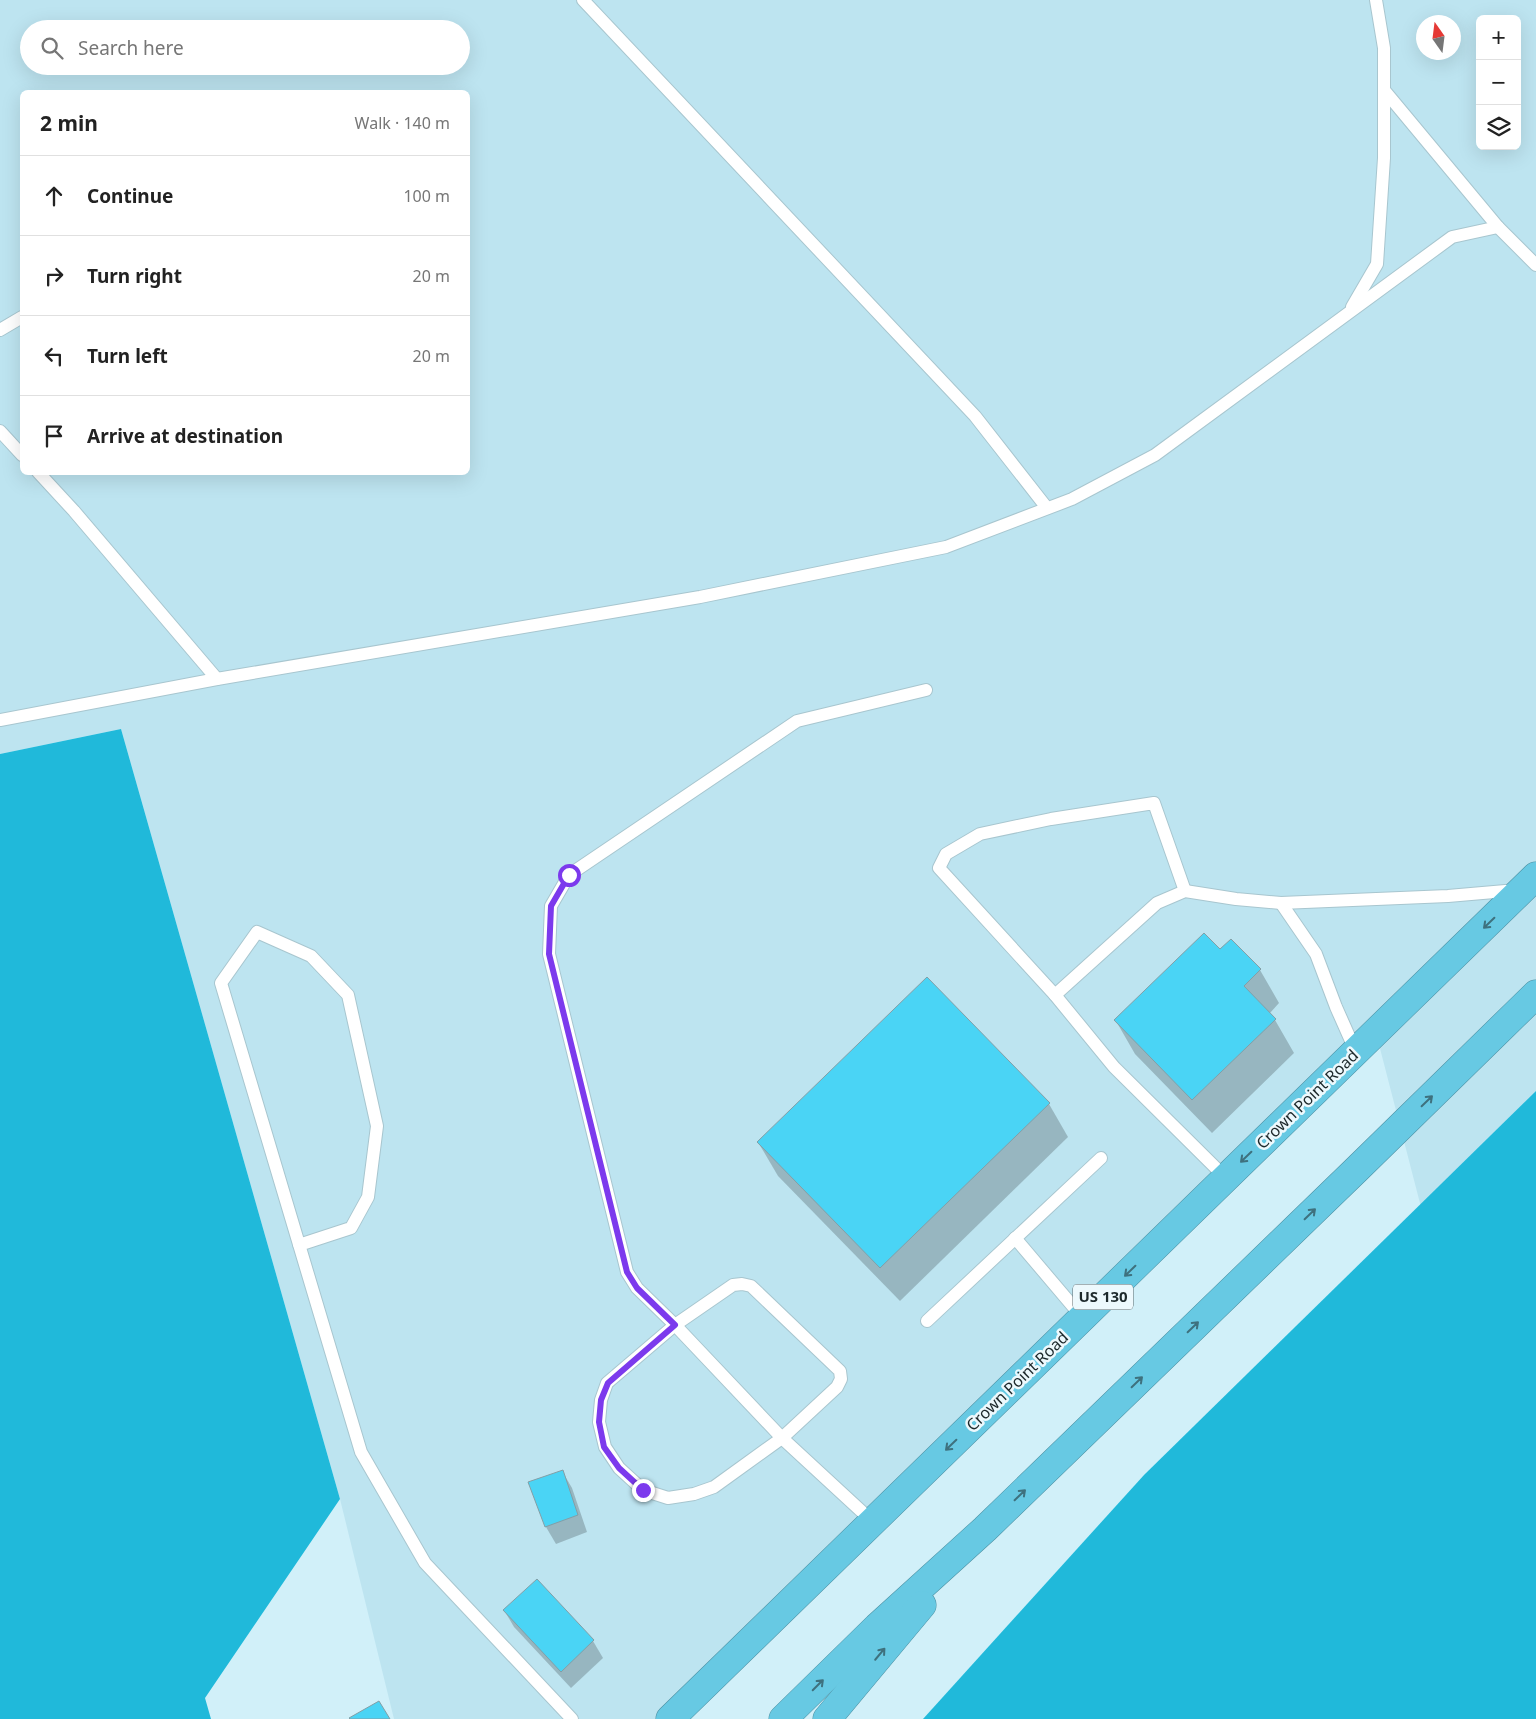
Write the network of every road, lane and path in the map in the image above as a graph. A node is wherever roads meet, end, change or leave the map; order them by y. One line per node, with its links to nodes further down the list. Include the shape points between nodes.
1 (583, 0): 12 (lane, via 975,416)
2 (1376, 0): 3 (lane, via 1384,48)
3 (1384, 90): 4 (lane); 6 (lane, via 1384,158 1377,264)
4 (1498, 227): 5 (lane); 6 (lane, via 1452,237)
5 (1536, 265)
6 (1348, 314): 12 (lane, via 1155,455 1072,499)
7 (20, 318): 8 (lane)
8 (0, 330)
9 (0, 432): 10 (lane)
10 (20, 454)
11 (41, 475): 13 (lane)
12 (1048, 508): 13 (lane, via 946,547 700,597)
13 (217, 679): 15 (lane)
14 (926, 690): 28 (lane, via 797,721 569,875 551,906 549,954 627,1272 637,1288)
15 (0, 720)
16 (1529, 883): 18 (lane, via 1439,896); 21 (highway, Crown Point Road / US 130, one-way to 21)
17 (1185, 891): 18 (lane); 20 (lane, via 1157,903); 20 (lane, via 1154,803 980,834 946,854 939,868)
18 (1281, 903): 21 (lane, via 1316,954)
19 (1536, 994): 31 (highway, one-way to 19)
20 (1055, 995): 23 (lane, via 1114,1067)
21 (1356, 1052): 23 (highway, Crown Point Road / US 130, one-way to 23)
22 (1101, 1158): 24 (lane)
23 (1225, 1177): 26 (highway, Crown Point Road / US 130, one-way to 26)
24 (1015, 1238): 26 (lane); 27 (lane)
25 (299, 1245): 25 (lane, via 221,983 257,932 311,956 348,995 377,1126 368,1197 351,1228); 32 (lane, via 361,1452 420,1555)
26 (1082, 1317): 30 (highway, Crown Point Road / US 130, one-way to 30)
27 (927, 1321)
28 (675, 1325): 29 (lane); 29 (lane, via 733,1285 751,1286 840,1371 837,1387); 29 (lane, via 608,1383 601,1400 599,1422 604,1447 619,1468 643,1490 668,1498 694,1494 714,1487)
29 (782, 1438): 30 (lane)
30 (873, 1522): 33 (highway, Crown Point Road / US 130)
31 (986, 1529): 34 (highway, one-way to 31, via 877,1627); 35 (highway, one-way to 31)
32 (572, 1719)
33 (670, 1719)
34 (783, 1719)
35 (827, 1719)

